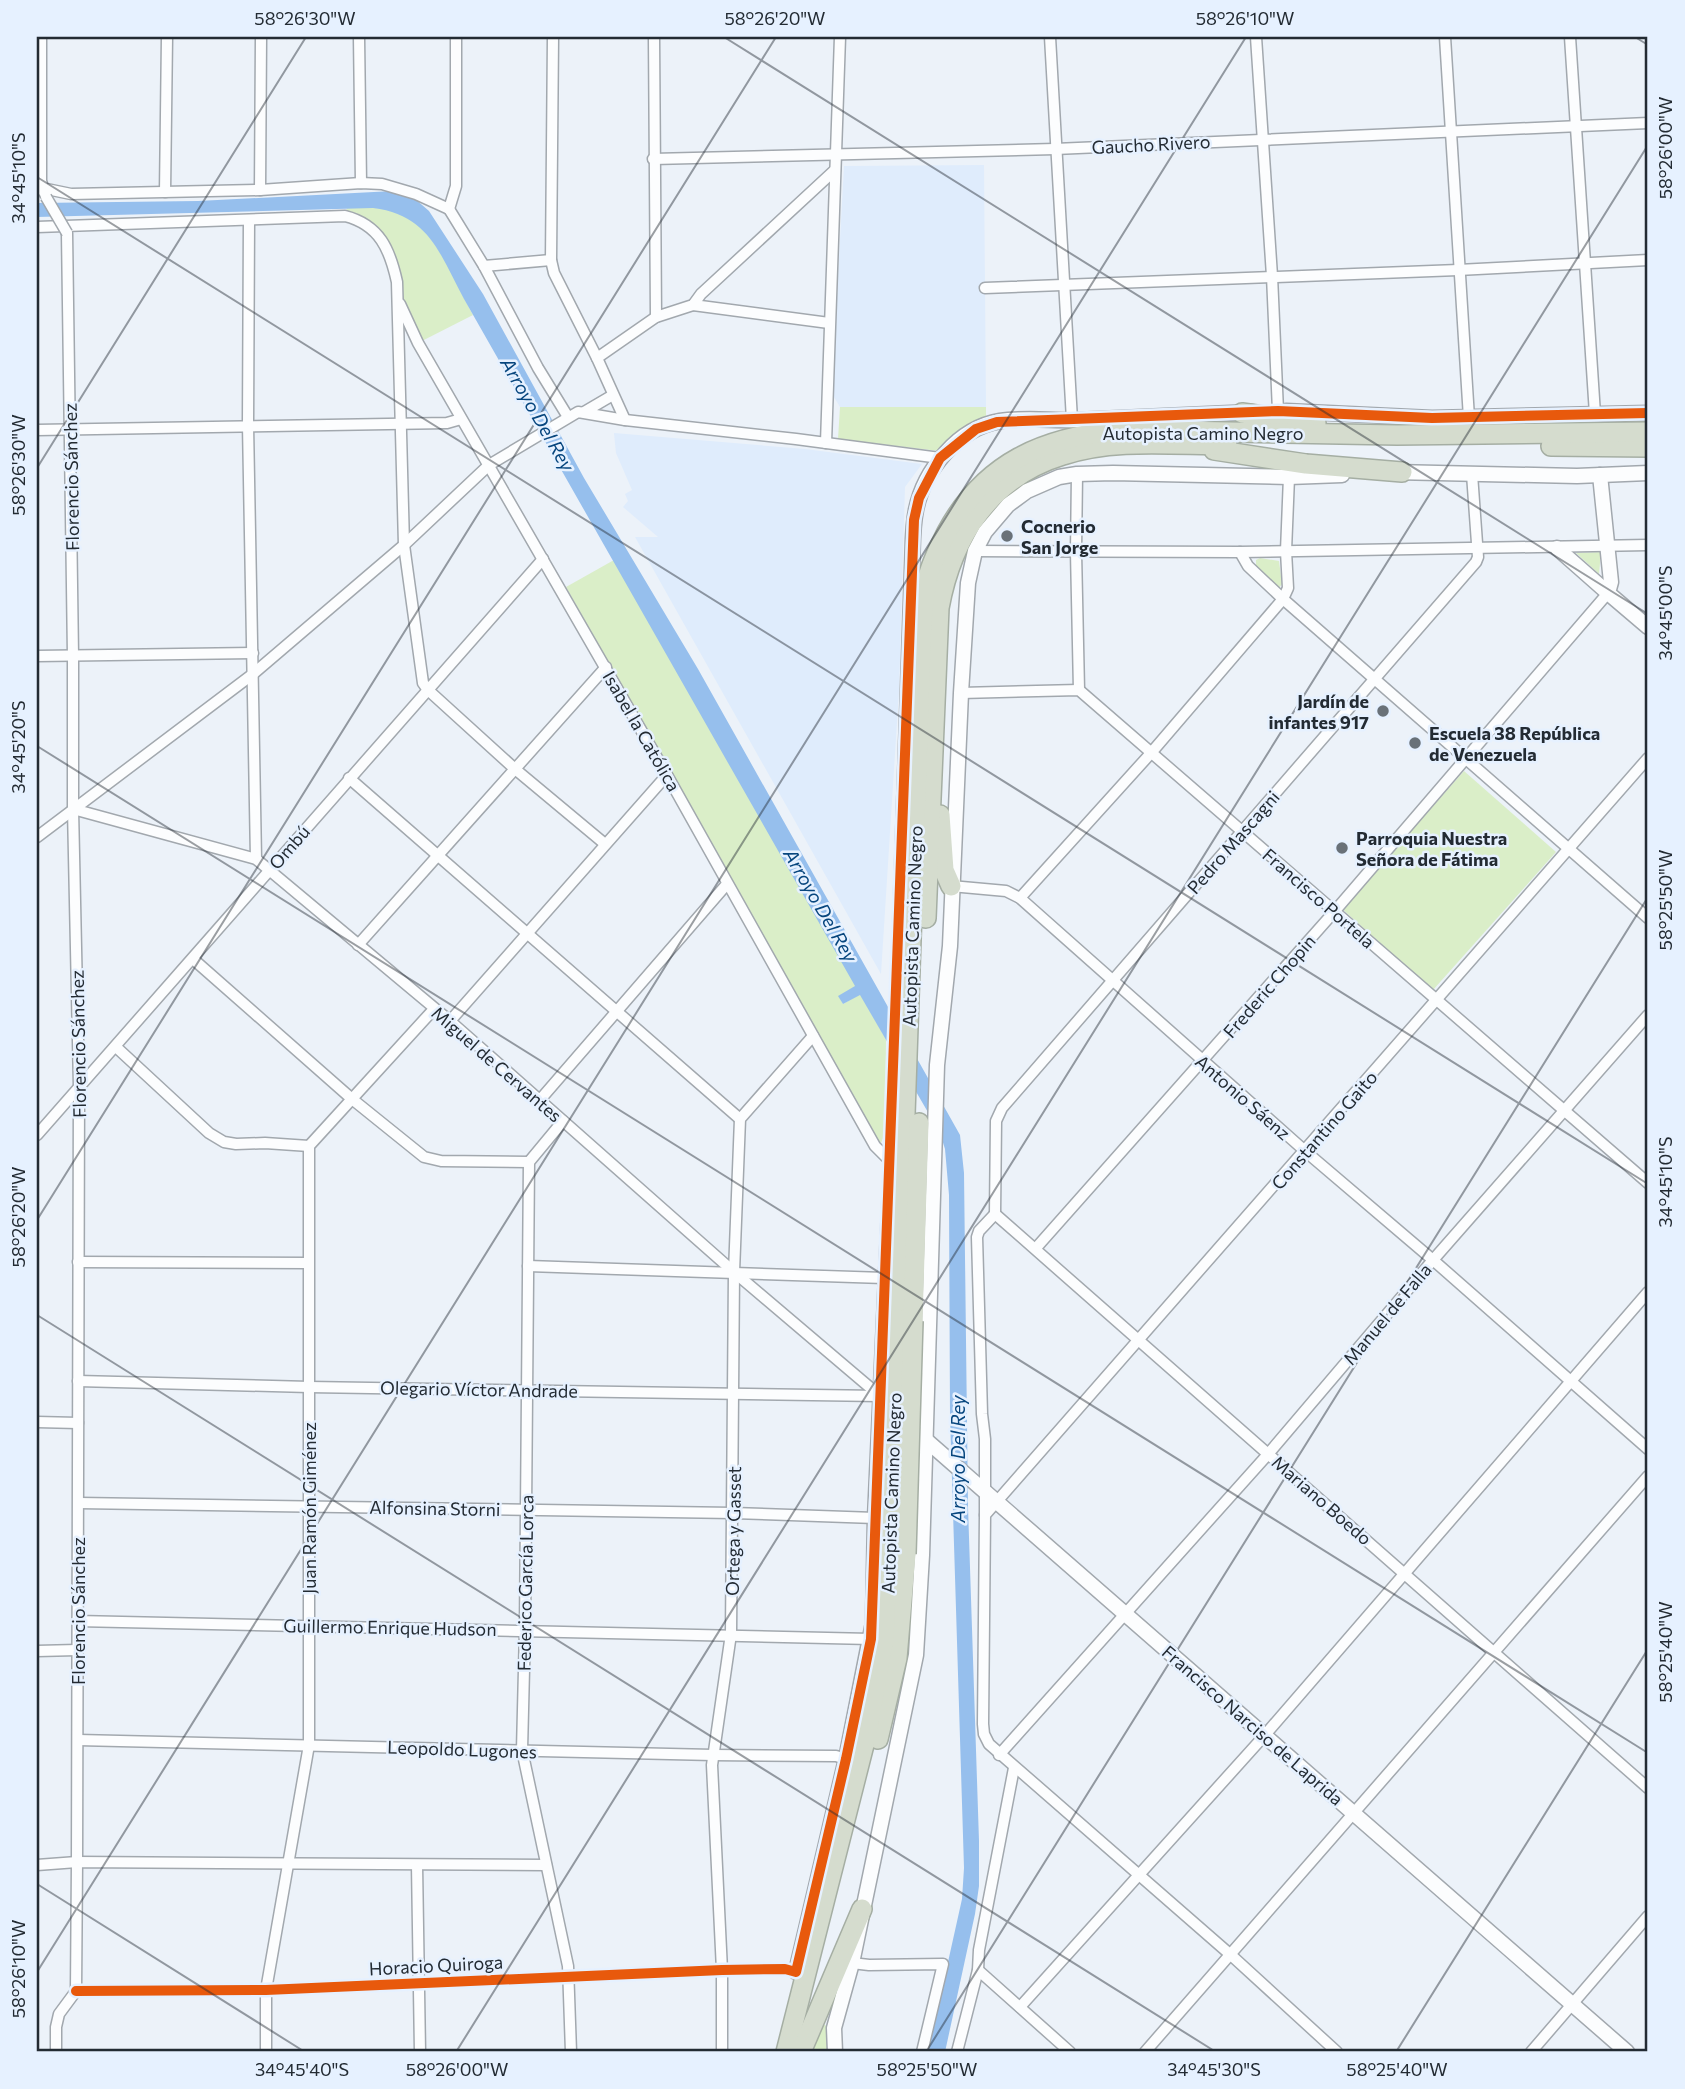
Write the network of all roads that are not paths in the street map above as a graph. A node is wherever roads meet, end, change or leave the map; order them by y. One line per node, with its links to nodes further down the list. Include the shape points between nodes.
1 (41, 37): 23 (street, Florencio Sánchez)
2 (167, 37): 24 (street)
3 (261, 37): 22 (street)
4 (359, 37): 21 (street)
5 (456, 37): 25 (street, via 456,186)
6 (553, 37): 28 (street)
7 (653, 37): 19 (street)
8 (841, 37): 18 (street)
9 (1050, 37): 17 (street)
10 (1256, 37): 16 (street)
11 (1445, 37): 15 (street)
12 (1570, 37): 14 (street)
13 (1648, 123): 14 (street, Gaucho Rivero)
14 (1575, 127): 15 (street, Gaucho Rivero); 30 (street)
15 (1450, 132): 16 (street, Gaucho Rivero); 32 (street)
16 (1262, 138): 17 (street, Gaucho Rivero); 33 (street)
17 (1055, 149): 18 (street, Gaucho Rivero); 34 (street)
18 (836, 154): 19 (street, Gaucho Rivero); 20 (street)
19 (653, 159): 38 (street)
20 (835, 170): 37 (street); 39 (street)
21 (361, 183): 22 (street); 25 (street, via 400,188)
22 (260, 190): 24 (street)
23 (42, 192): 24 (street); 55 (street, Florencio Sánchez, bridge, via 67,233)
24 (165, 192)
25 (449, 209): 31 (street)
26 (249, 220): 27 (street); 36 (street, via 345,216 363,222 387,246); 53 (street)
27 (37, 227)
28 (551, 260): 31 (street); 40 (street)
29 (1648, 260): 30 (street)
30 (1584, 263): 32 (street); 46 (street)
31 (484, 266): 47 (street)
32 (1458, 270): 33 (street); 48 (street)
33 (1272, 276): 34 (street); 42 (street)
34 (1064, 284): 35 (street); 51 (street)
35 (985, 288)
36 (397, 298): 49 (street, Isabel la Católica); 52 (street)
37 (693, 305): 38 (street); 39 (street)
38 (656, 317): 40 (street)
39 (829, 323): 58 (street)
40 (597, 358): 41 (street)
41 (613, 395): 43 (street); 50 (street)
42 (1278, 411): 44 (street); 48 (street)
43 (584, 412): 47 (street); 50 (street)
44 (1241, 412): 51 (street); 57 (highway)
45 (1648, 413): 46 (street)
46 (1595, 414): 48 (street)
47 (568, 417): 62 (street)
48 (1469, 418)
49 (461, 419): 52 (street); 62 (street, Isabel la Católica)
50 (625, 420): 58 (street)
51 (1072, 421): 61 (street, via 1016,419 985,425)
52 (402, 424): 53 (street); 69 (street)
53 (248, 425): 55 (street); 82 (street)
54 (37, 429): 55 (street)
55 (71, 429): 84 (street, Florencio Sánchez)
56 (1648, 432): 57 (highway, Autopista Camino Negro)
57 (1397, 435): 115 (highway, Autopista Camino Negro, via 1119,430 1083,434 1023,454 998,470 968,500 935,556 922,619)
58 (826, 443): 61 (street)
59 (1178, 445): 60 (highway, Autopista Camino Negro); 63 (highway, via 1306,464); 91 (highway, Autopista Camino Negro, via 1129,445 1063,454 1008,483 976,514 943,584)
60 (1648, 447)
61 (940, 458): 115 (street, via 919,498 914,520)
62 (489, 465): 69 (street); 78 (street, Isabel la Católica)
63 (1402, 472): 66 (street); 68 (street)
64 (1648, 473): 67 (street)
65 (1077, 474): 68 (street); 74 (street, via 1045,482 1008,505); 76 (street)
66 (1472, 474): 67 (street); 73 (street)
67 (1600, 475): 71 (street)
68 (1289, 477): 75 (street)
69 (404, 545): 86 (street); 88 (street, via 422,677)
70 (1648, 545): 71 (street)
71 (1607, 546): 72 (street); 79 (street)
72 (1557, 548): 73 (street); 79 (street)
73 (1477, 549): 75 (street); 87 (street, Pedro Mascagni, via 1476,562)
74 (975, 551): 76 (street); 90 (street, via 968,583)
75 (1286, 551): 77 (street); 80 (street)
76 (1076, 552): 77 (street); 89 (street)
77 (1240, 552): 80 (street, via 1248,566)
78 (542, 559): 85 (street, Isabel la Católica); 88 (street, Ombú)
79 (1608, 593): 81 (street); 93 (street, Frederic Chopin)
80 (1283, 599): 87 (street); 92 (street)
81 (1648, 627)
82 (253, 653): 84 (street); 86 (street)
83 (37, 656): 84 (street)
84 (73, 656): 98 (street, Florencio Sánchez)
85 (606, 667): 95 (street); 96 (street, Isabel la Católica)
86 (253, 674): 98 (street); 104 (street)
87 (1375, 679): 93 (street); 99 (street, Pedro Mascagni)
88 (428, 690): 95 (street); 97 (street, Ombú)
89 (1079, 690): 90 (street); 92 (street, Francisco Portela)
90 (961, 693): 107 (street)
91 (933, 719): 107 (highway, via 944,870); 115 (highway, Autopista Camino Negro)
92 (1151, 753): 99 (street, Francisco Portela); 108 (street)
93 (1464, 758): 102 (street); 109 (street, Frederic Chopin)
94 (1648, 758): 102 (street, Constantino Gaito)
95 (515, 769): 101 (street); 103 (street)
96 (667, 775): 101 (street); 106 (street, Isabel la Católica)
97 (349, 778): 103 (street); 105 (street, Ombú)
98 (72, 809): 100 (street); 104 (street, Miguel de Cervantes); 124 (street, Florencio Sánchez)
99 (1244, 831): 109 (street, Francisco Portela); 114 (street, Pedro Mascagni)
100 (37, 837)
101 (605, 844): 111 (street)
102 (1568, 849): 110 (street); 116 (street, Constantino Gaito)
103 (438, 855): 111 (street); 112 (street)
104 (256, 859): 105 (street, Miguel de Cervantes)
105 (269, 870): 112 (street, Miguel de Cervantes); 113 (street, Ombú)
106 (727, 884): 118 (street); 121 (street, Isabel la Católica)
107 (951, 886): 108 (street, Antonio Sáenz, via 1006,891); 154 (street, via 950,946 937,1065)
108 (1020, 898): 114 (street, Antonio Sáenz)
109 (1334, 912): 116 (street, Francisco Portela); 123 (street, Frederic Chopin)
110 (1648, 919)
111 (528, 935): 118 (street); 120 (street)
112 (358, 945): 117 (street, Miguel de Cervantes)
113 (193, 959): 122 (street, Ombú); 125 (street)
114 (1112, 981): 123 (street, Antonio Sáenz); 136 (street, Pedro Mascagni, via 1002,1108 996,1121)
115 (910, 996): 133 (street, via 895,1080); 205 (highway, Autopista Camino Negro, bridge, via 913,1113 897,1551 901,1618 892,1683)
116 (1437, 1001): 127 (street, Francisco Portela); 132 (street, Constantino Gaito)
117 (435, 1009): 120 (street, Miguel de Cervantes); 125 (street)
118 (617, 1012): 126 (street); 128 (street)
119 (1648, 1015): 127 (street, Manuel de Falla)
120 (450, 1021): 126 (street, Miguel de Cervantes)
121 (813, 1036): 128 (street); 133 (street, Isabel la Católica, via 875,1146)
122 (116, 1047): 124 (street, Ombú); 131 (street, via 224,1142)
123 (1202, 1061): 132 (street, Antonio Sáenz); 137 (street, Frederic Chopin)
124 (79, 1087): 130 (street, Ombú); 139 (street, Florencio Sánchez)
125 (352, 1099): 131 (street); 134 (street, via 432,1160)
126 (539, 1101): 129 (street, Miguel de Cervantes)
127 (1565, 1110): 135 (street, Francisco Portela); 138 (street, Manuel de Falla)
128 (740, 1119): 142 (street, Ortega y Gasset)
129 (563, 1121): 134 (street); 142 (street, Miguel de Cervantes)
130 (37, 1135)
131 (309, 1146): 140 (street, Juan Ramón Giménez)
132 (1305, 1151): 138 (street, Antonio Sáenz); 145 (street, Constantino Gaito)
133 (890, 1161): 143 (street)
134 (529, 1163): 141 (street, Federico García Lorca)
135 (1648, 1183)
136 (995, 1214): 137 (street, Mariano Boedo); 158 (street, via 977,1237)
137 (1036, 1248): 145 (street, Mariano Boedo)
138 (1433, 1260): 147 (street, Antonio Sáenz); 156 (street, Manuel de Falla)
139 (78, 1262): 140 (street); 146 (street, Florencio Sánchez)
140 (307, 1263): 148 (street, Juan Ramón Giménez)
141 (528, 1266): 142 (street); 149 (street, Federico García Lorca)
142 (734, 1272): 143 (street); 150 (street, Ortega y Gasset); 151 (street, Miguel de Cervantes)
143 (884, 1278): 151 (street)
144 (1648, 1292): 147 (street)
145 (1140, 1340): 156 (street, Mariano Boedo); 159 (street, Constantino Gaito)
146 (78, 1381): 148 (street, Olegario Víctor Andrade); 153 (street, Florencio Sánchez)
147 (1570, 1382): 155 (street, Antonio Sáenz); 166 (street)
148 (309, 1387): 149 (street, Olegario Víctor Andrade); 161 (street, Juan Ramón Giménez)
149 (527, 1390): 150 (street, Olegario Víctor Andrade); 162 (street, Federico García Lorca)
150 (734, 1394): 151 (street, Olegario Víctor Andrade); 163 (street, Ortega y Gasset)
151 (880, 1396): 154 (street, Francisco Narciso de Laprida); 165 (street)
152 (37, 1422): 153 (street)
153 (78, 1423): 160 (street, Florencio Sánchez)
154 (924, 1438): 158 (street, Francisco Narciso de Laprida); 192 (street, via 916,1655)
155 (1648, 1449)
156 (1269, 1453): 166 (street, Mariano Boedo); 167 (street, Manuel de Falla)
157 (1648, 1476): 175 (street)
158 (980, 1485): 159 (street, Francisco Narciso de Laprida); 164 (street)
159 (999, 1501): 164 (street, Constantino Gaito); 167 (street, Francisco Narciso de Laprida)
160 (79, 1503): 161 (street, Alfonsina Storni); 168 (street, Florencio Sánchez)
161 (309, 1505): 162 (street, Alfonsina Storni); 169 (street, Juan Ramón Giménez)
162 (527, 1510): 163 (street, Alfonsina Storni); 170 (street, Federico García Lorca)
163 (733, 1513): 165 (street, Alfonsina Storni); 171 (street, Ortega y Gasset)
164 (985, 1515): 181 (street, via 983,1724 989,1744)
165 (874, 1518): 172 (street)
166 (1406, 1573): 175 (street, Mariano Boedo); 176 (street)
167 (1125, 1614): 176 (street, Francisco Narciso de Laprida); 181 (street, Manuel de Falla)
168 (77, 1621): 169 (street, Guillermo Enrique Hudson); 173 (street, Florencio Sánchez)
169 (310, 1627): 170 (street, Guillermo Enrique Hudson); 178 (street, Juan Ramón Giménez)
170 (525, 1629): 171 (street, Guillermo Enrique Hudson); 179 (street, Federico García Lorca)
171 (731, 1634): 172 (street, Guillermo Enrique Hudson); 180 (street, Ortega y Gasset)
172 (871, 1639): 182 (street)
173 (77, 1650): 174 (street); 177 (street, Florencio Sánchez)
174 (37, 1651)
175 (1495, 1653): 184 (street, Mariano Boedo); 185 (street)
176 (1264, 1736): 185 (street, Francisco Narciso de Laprida); 191 (street)
177 (78, 1740): 178 (street, Leopoldo Lugones); 186 (street, Florencio Sánchez)
178 (309, 1745): 179 (street, Leopoldo Lugones); 187 (street, Juan Ramón Giménez)
179 (522, 1750): 180 (street, Leopoldo Lugones); 190 (street, Federico García Lorca)
180 (713, 1755): 182 (street, Leopoldo Lugones); 196 (street, Ortega y Gasset)
181 (999, 1755): 183 (street)
182 (846, 1759): 198 (street)
183 (1014, 1769): 191 (street); 197 (street)
184 (1648, 1788)
185 (1355, 1814): 194 (street); 203 (street, Francisco Narciso de Laprida)
186 (77, 1862): 187 (street); 188 (street); 202 (street, Florencio Sánchez)
187 (288, 1862): 189 (street); 201 (street, Juan Ramón Giménez)
188 (37, 1865)
189 (417, 1865): 190 (street); 200 (street)
190 (546, 1865): 199 (street, Federico García Lorca)
191 (1139, 1876): 194 (street); 204 (street)
192 (862, 1909): 195 (street); 205 (highway)
193 (1648, 1916): 203 (street)
194 (1231, 1955): 215 (street); 216 (street)
195 (852, 1963): 211 (street, via 834,2028); 212 (street, via 943,1964)
196 (722, 1970): 198 (street, Horacio Quiroga); 199 (street, Horacio Quiroga); 210 (street, Ortega y Gasset)
197 (978, 1970): 204 (street); 213 (street)
198 (796, 1972): 205 (highway, via 785,2024)
199 (569, 1977): 200 (street, Horacio Quiroga); 209 (street, Federico García Lorca)
200 (419, 1984): 201 (street, Horacio Quiroga); 208 (street)
201 (266, 1990): 202 (street, Horacio Quiroga); 207 (street, Juan Ramón Giménez)
202 (76, 1991): 206 (street, via 59,2014)
203 (1573, 2004): 217 (street); 218 (street, Francisco Narciso de Laprida)
204 (1020, 2007): 214 (street)
205 (793, 2051)
206 (56, 2052)
207 (265, 2052)
208 (420, 2052)
209 (571, 2052)
210 (722, 2052)
211 (835, 2052)
212 (922, 2052)
213 (957, 2052)
214 (1070, 2052)
215 (1145, 2052)
216 (1336, 2052)
217 (1531, 2052)
218 (1627, 2052)

